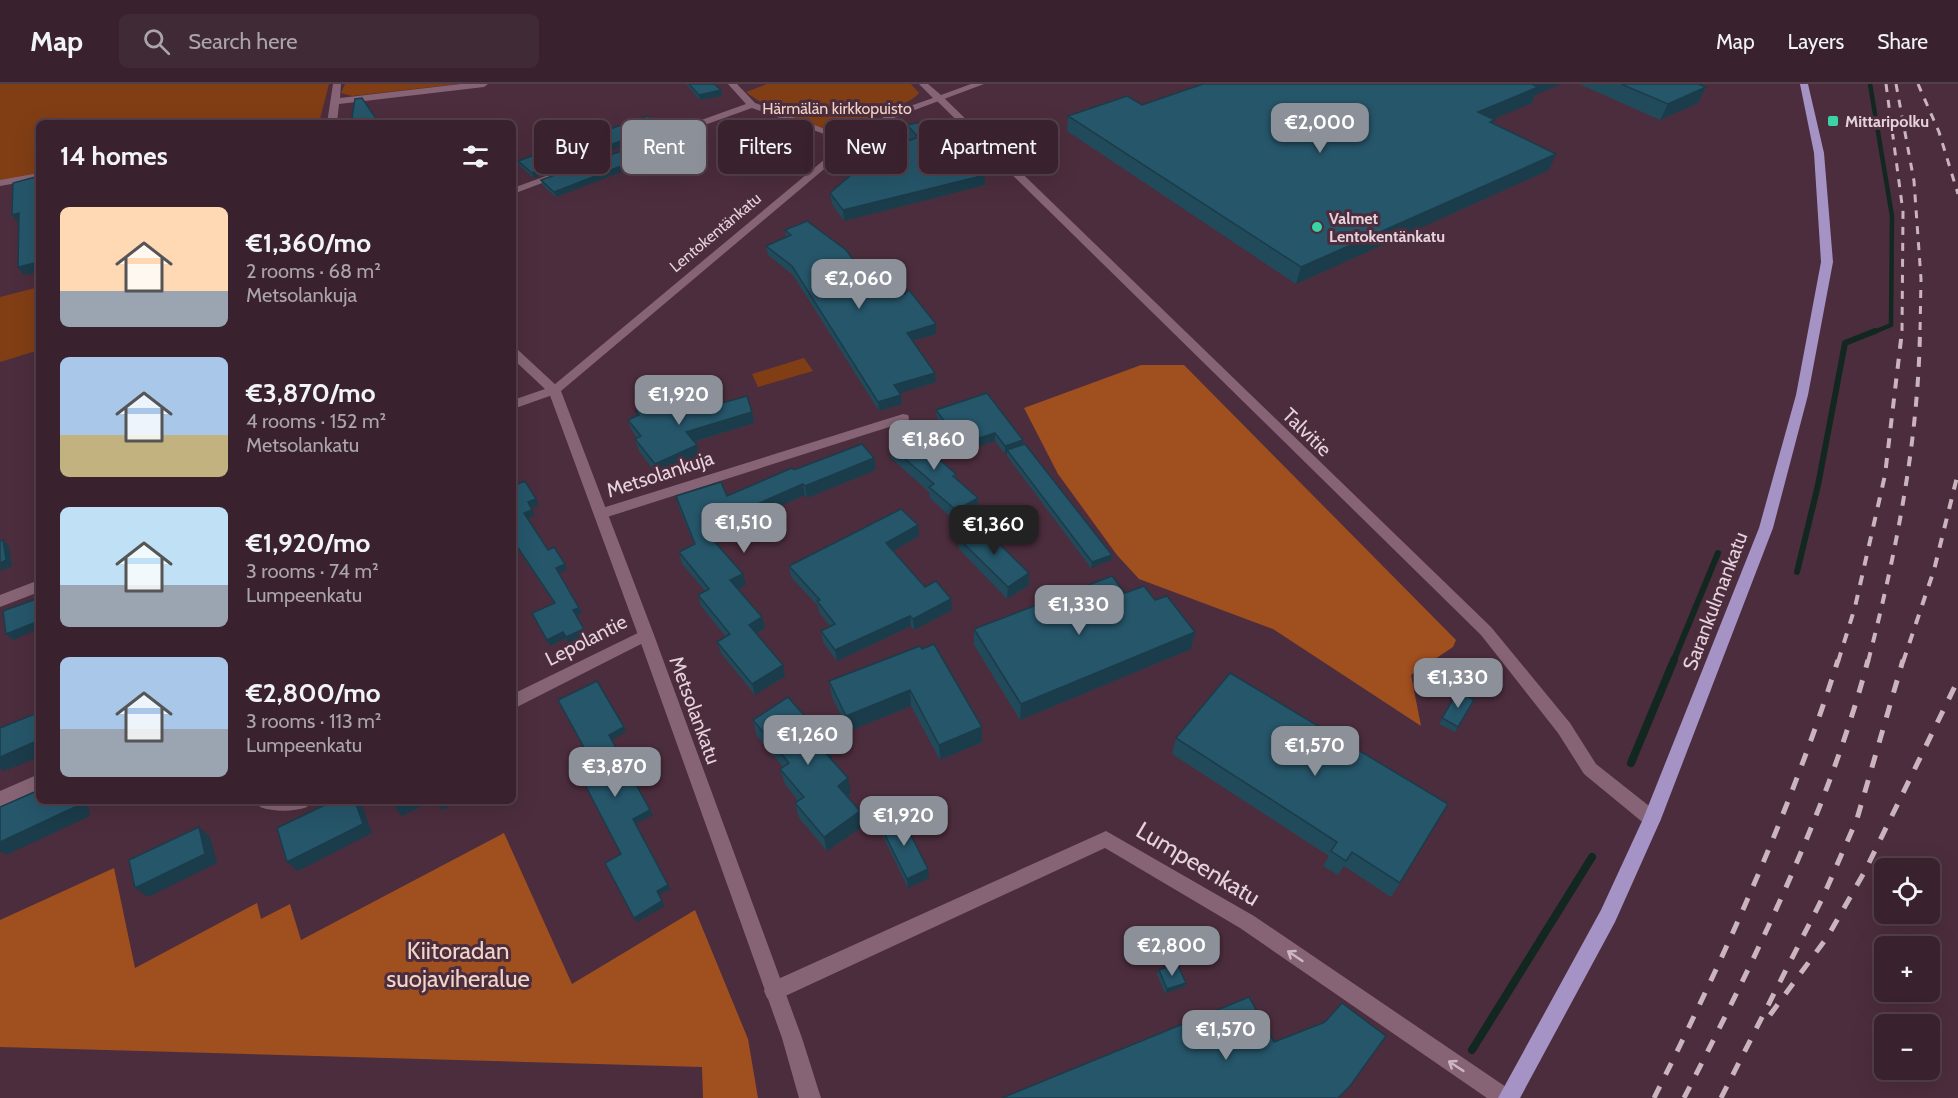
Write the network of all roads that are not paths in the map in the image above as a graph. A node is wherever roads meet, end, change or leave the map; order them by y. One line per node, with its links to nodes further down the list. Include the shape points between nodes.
1 (337, 84): 8 (street)
2 (484, 84): 8 (street)
3 (732, 84): 9 (street)
4 (923, 84): 7 (street, Talvitie)
5 (980, 84): 7 (street, Lentokentänkatu)
6 (1804, 84): 30 (main road, Sarankulmankatu, via 1819,153 1827,262 1802,395 1766,528)
7 (938, 97): 11 (street, Lentokentänkatu); 30 (street, Talvitie, via 1486,631 1564,728 1590,769)
8 (333, 102): 10 (street)
9 (752, 105): 12 (street); 13 (street)
10 (332, 120)
11 (885, 120)
12 (706, 122)
13 (825, 131)
14 (825, 164): 20 (street, Lentokentänkatu)
15 (561, 174): 18 (street)
16 (36, 177): 17 (street)
17 (0, 183)
18 (516, 190)
19 (516, 355): 20 (street, Metsolankatu)
20 (554, 390): 21 (street, Lentokentänkatu); 23 (street, Metsolankatu)
21 (516, 404)
22 (903, 418): 23 (street, Metsolankuja)
23 (601, 514): 26 (street, Metsolankatu)
24 (36, 587): 25 (street)
25 (0, 601)
26 (646, 634): 27 (street, Lepolantie); 31 (street, Metsolankatu)
27 (516, 700)
28 (36, 783): 29 (street)
29 (0, 799)
30 (1652, 819): 33 (main road, Sarankulmankatu, via 1608,915)
31 (774, 991): 32 (street, Metsolankatu); 33 (street, Lumpeenkatu, one-way to 31, via 1247,922 1107,839)
32 (810, 1098)
33 (1507, 1098)

